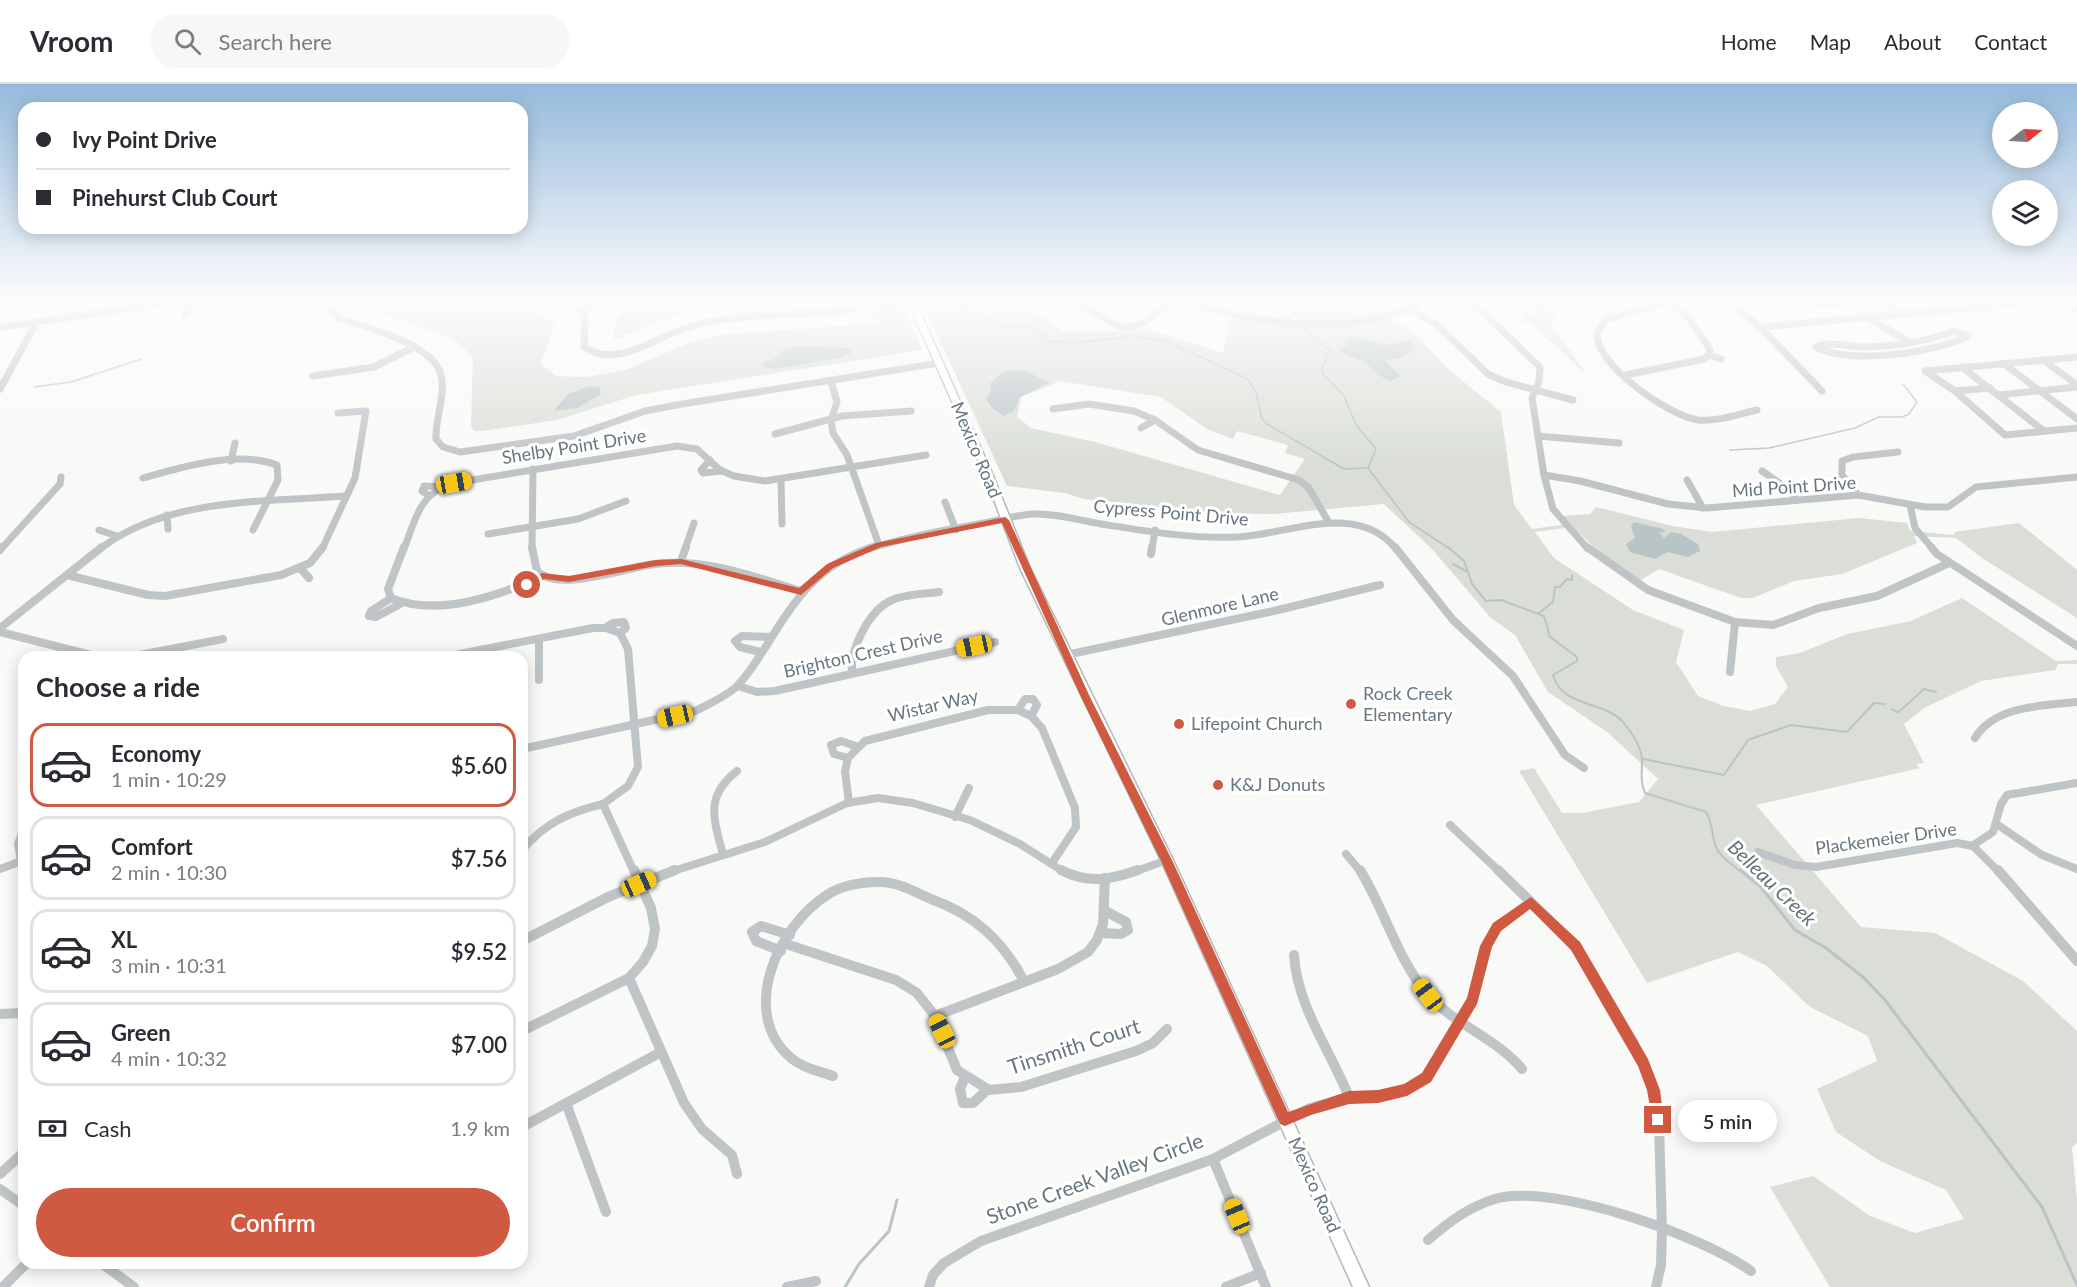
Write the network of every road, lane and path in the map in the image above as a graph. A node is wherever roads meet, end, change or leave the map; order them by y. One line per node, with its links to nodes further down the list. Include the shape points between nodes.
1 (19, 354): 23 (street)
2 (400, 354): 21 (street, via 374,367)
3 (428, 354): 22 (street, via 440,366 442,375 436,439 443,447 460,452 574,436 645,411)
4 (596, 354): 5 (street)
5 (618, 354)
6 (935, 354): 17 (main road, Mexico Road)
7 (1467, 354): 26 (street, via 1488,374)
8 (1529, 354): 26 (street, via 1541,371)
9 (1605, 354): 20 (street)
10 (1786, 354): 27 (street)
11 (1859, 354): 12 (street)
12 (1880, 354)
13 (1709, 355): 15 (street); 20 (street)
14 (2077, 357): 16 (street)
15 (1721, 359)
16 (2043, 360): 18 (street); 24 (street)
17 (939, 363): 22 (street); 69 (main road, Mexico Road)
18 (2003, 363): 19 (street); 29 (street)
19 (1962, 367): 25 (street); 28 (street, via 1925,370)
20 (1626, 375): 33 (street, via 1664,407 1688,418 1709,419)
21 (313, 376)
22 (831, 381): 37 (street, via 837,405)
23 (1, 386)
24 (2077, 386): 29 (street)
25 (1990, 388): 28 (street); 30 (street)
26 (1534, 389): 31 (street); 43 (street)
27 (1822, 391)
28 (1955, 391): 41 (street, via 2005,435)
29 (2040, 391): 30 (street); 36 (street)
30 (1998, 395): 41 (street)
31 (1573, 400)
32 (1053, 409): 38 (street, via 1097,405 1134,411)
33 (1757, 410)
34 (911, 411): 37 (street)
35 (338, 413): 61 (street, via 366,411 355,478)
36 (2077, 419)
37 (831, 420): 42 (street); 50 (street)
38 (1155, 420): 39 (street); 70 (street, via 1198,450 1299,480 1309,488)
39 (1141, 428)
40 (2077, 428): 41 (street)
41 (2044, 431)
42 (776, 434)
43 (1538, 436): 44 (street); 54 (street)
44 (1619, 442)
45 (235, 443): 49 (street)
46 (1898, 452): 60 (street, via 1842,461 1841,474)
47 (926, 454): 50 (street, Shelby Point Drive)
48 (710, 460): 51 (street, Shelby Point Drive, via 697,449 677,446); 52 (street, Shelby Point Drive); 52 (street, Shelby Point Drive, via 701,470 703,473)
49 (231, 461): 57 (street); 63 (street, via 261,458 277,465 278,480)
50 (850, 468): 58 (street, Shelby Point Drive); 81 (street)
51 (532, 469): 73 (street); 93 (street, Shelby Point Drive, via 440,487 428,495 390,579)
52 (722, 471): 58 (street, Shelby Point Drive, via 755,480)
53 (1762, 471): 62 (street)
54 (1544, 475): 67 (street, Mid Point Drive); 95 (street, via 1556,514 1601,560 1648,590)
55 (61, 477): 82 (street, via 60,484)
56 (2077, 477): 66 (street, Mid Point Drive, via 1976,487 1947,507)
57 (143, 478)
58 (781, 480): 72 (street)
59 (1688, 480): 67 (street)
60 (1858, 495): 62 (street, Mid Point Drive); 66 (street, Mid Point Drive)
61 (346, 496): 63 (street); 86 (street, via 323,548)
62 (1797, 500): 67 (street, Mid Point Drive)
63 (268, 501): 68 (street); 76 (street)
64 (626, 501): 73 (street, via 595,515)
65 (945, 502): 77 (street)
66 (1910, 505): 85 (street, via 1918,534)
67 (1703, 508)
68 (167, 515): 75 (street); 80 (street)
69 (1005, 520): 77 (street, Cypress Point Drive); 78 (street, Cypress Point Drive, via 1050,515); 106 (main road, Mexico Road)
70 (1328, 521): 78 (street, Cypress Point Drive, via 1238,537); 107 (street, Cypress Point Drive, via 1361,524 1390,541 1453,620)
71 (694, 523): 84 (street)
72 (782, 524)
73 (531, 525): 79 (street); 88 (street, via 532,558)
74 (99, 530): 80 (street)
75 (168, 530)
76 (253, 530)
77 (956, 530): 81 (street, Cypress Point Drive)
78 (1155, 530): 83 (street)
79 (488, 534)
80 (117, 536): 87 (street)
81 (879, 545): 91 (street, Cypress Point Drive, via 830,566)
82 (0, 550)
83 (1151, 554)
84 (681, 561): 88 (street, via 569,579); 91 (street)
85 (1949, 563): 95 (street, via 1877,596 1819,608 1773,624); 101 (street)
86 (301, 569): 87 (street, via 165,596); 89 (street)
87 (67, 575): 96 (street)
88 (542, 576): 94 (street, via 514,589 432,605)
89 (309, 578)
90 (1380, 585): 106 (street, Glenmore Lane)
91 (801, 591): 97 (street, Cypress Point Drive)
92 (939, 592): 109 (street, via 892,600 877,611 851,658)
93 (391, 598): 94 (street); 94 (street, via 369,616 376,617)
94 (402, 603)
95 (1735, 622): 110 (street)
96 (0, 630): 102 (street)
97 (771, 637): 105 (street, Cypress Point Drive); 105 (street, via 742,636 735,640 740,647)
98 (223, 639): 103 (street)
99 (539, 639): 104 (street); 111 (street); 116 (street, via 605,628 620,633 628,649)
100 (995, 642): 109 (street, Brighton Crest Drive)
101 (2077, 646)
102 (77, 651)
103 (160, 651)
104 (476, 651)
105 (760, 652): 112 (street, Cypress Point Drive)
106 (1066, 655): 135 (main road, Mexico Road)
107 (1493, 657): 108 (street); 121 (street, Cypress Point Drive, via 1513,676 1565,755)
108 (1483, 662)
109 (852, 672): 112 (street, Brighton Crest Drive, via 775,691 757,692)
110 (1730, 672)
111 (539, 680)
112 (738, 686): 116 (street, via 695,711)
113 (2077, 702): 117 (street, via 2001,715 1980,727)
114 (1018, 710): 115 (street, Wistar Way); 115 (street, Wistar Way, via 1025,699 1033,699 1037,705); 118 (street, Wistar Way, via 988,710 911,727 875,737)
115 (1031, 716): 137 (street, Wistar Way, via 1042,728 1075,808 1072,836)
116 (635, 725): 119 (street); 126 (street, via 638,766 633,778)
117 (1975, 738)
118 (858, 747): 120 (street, Wistar Way); 120 (street, Wistar Way, via 841,741 831,746 834,754)
119 (528, 748)
120 (848, 758): 125 (street, via 845,771)
121 (1584, 768)
122 (737, 771): 134 (street, via 719,786 712,804)
123 (2077, 783): 129 (street, via 2007,795 1998,809)
124 (969, 789): 127 (street)
125 (849, 803): 127 (street, via 879,798 921,805); 134 (street, via 820,813 767,841)
126 (603, 804): 130 (street, via 550,820); 141 (street)
127 (955, 817): 137 (street, via 993,831)
128 (1450, 825): 142 (street)
129 (1998, 825): 131 (street); 139 (street, via 2042,855)
130 (528, 844)
131 (1971, 846): 132 (street, Plackemeier Drive, via 1958,843 1816,867 1795,865); 148 (street, Plackemeier Drive, via 1990,861)
132 (1758, 852)
133 (1346, 854): 154 (street, via 1367,882 1419,983 1437,1003)
134 (723, 855): 141 (street)
135 (1167, 860): 140 (street); 164 (main road, Mexico Road)
136 (18, 862): 138 (street)
137 (1052, 863): 140 (street, via 1078,877)
138 (0, 869)
139 (2077, 869)
140 (1105, 878): 143 (street)
141 (639, 884): 145 (street); 149 (street, via 655,918 657,934 651,952)
142 (1531, 902): 154 (street, Stone Creek Valley Circle, via 1497,927 1486,946 1473,1000); 173 (street, via 1576,946 1644,1063 1656,1100)
143 (1107, 912): 144 (street); 144 (street, via 1126,922 1128,930 1121,934)
144 (1102, 933): 150 (street, via 1087,954 1075,962 1052,974)
145 (528, 938)
146 (786, 943): 150 (street, via 824,896 846,887 884,882 971,916 994,934); 153 (street, Tinsmith Court, via 896,980 917,993); 159 (street, via 765,993 767,1014 775,1035 791,1058)
147 (1294, 956): 162 (street, via 1295,980)
148 (2077, 961)
149 (629, 978): 155 (street); 157 (street)
150 (1024, 981): 153 (street, via 972,998)
151 (18, 1013): 152 (street)
152 (0, 1014)
153 (935, 1016): 160 (street, Tinsmith Court, via 952,1062)
154 (1463, 1021): 158 (street, via 1505,1048); 162 (street, Stone Creek Valley Circle, via 1427,1078 1378,1096)
155 (528, 1028)
156 (1167, 1029): 161 (street, Tinsmith Court, via 1153,1043 1136,1051 1021,1087)
157 (661, 1052): 163 (street); 169 (street, via 684,1102 702,1129 732,1155)
158 (1522, 1069)
159 (833, 1076)
160 (965, 1077): 161 (street, Tinsmith Court); 161 (street, Tinsmith Court, via 960,1089 963,1103 973,1103)
161 (988, 1089)
162 (1349, 1097): 164 (street, Stone Creek Valley Circle)
163 (566, 1103): 165 (street); 172 (street)
164 (1285, 1120): 167 (street, Stone Creek Valley Circle); 186 (main road, Mexico Road)
165 (528, 1124)
166 (18, 1158): 168 (street)
167 (1213, 1159): 178 (street); 183 (street, Stone Creek Valley Circle, via 981,1240 944,1263)
168 (0, 1174)
169 (737, 1174)
170 (0, 1189): 171 (street)
171 (18, 1202)
172 (606, 1212)
173 (1662, 1228): 174 (street, via 1567,1200 1527,1196 1493,1201 1464,1211 1451,1217); 177 (street, via 1731,1256); 187 (street, via 1661,1272)
174 (1428, 1240)
175 (21, 1269): 180 (street)
176 (109, 1269): 181 (street)
177 (1751, 1271)
178 (1261, 1273): 184 (street); 185 (street)
179 (816, 1281): 182 (street)
180 (3, 1287)
181 (134, 1287)
182 (787, 1287)
183 (929, 1287)
184 (1226, 1287)
185 (1266, 1287)
186 (1361, 1287)
187 (1656, 1287)

